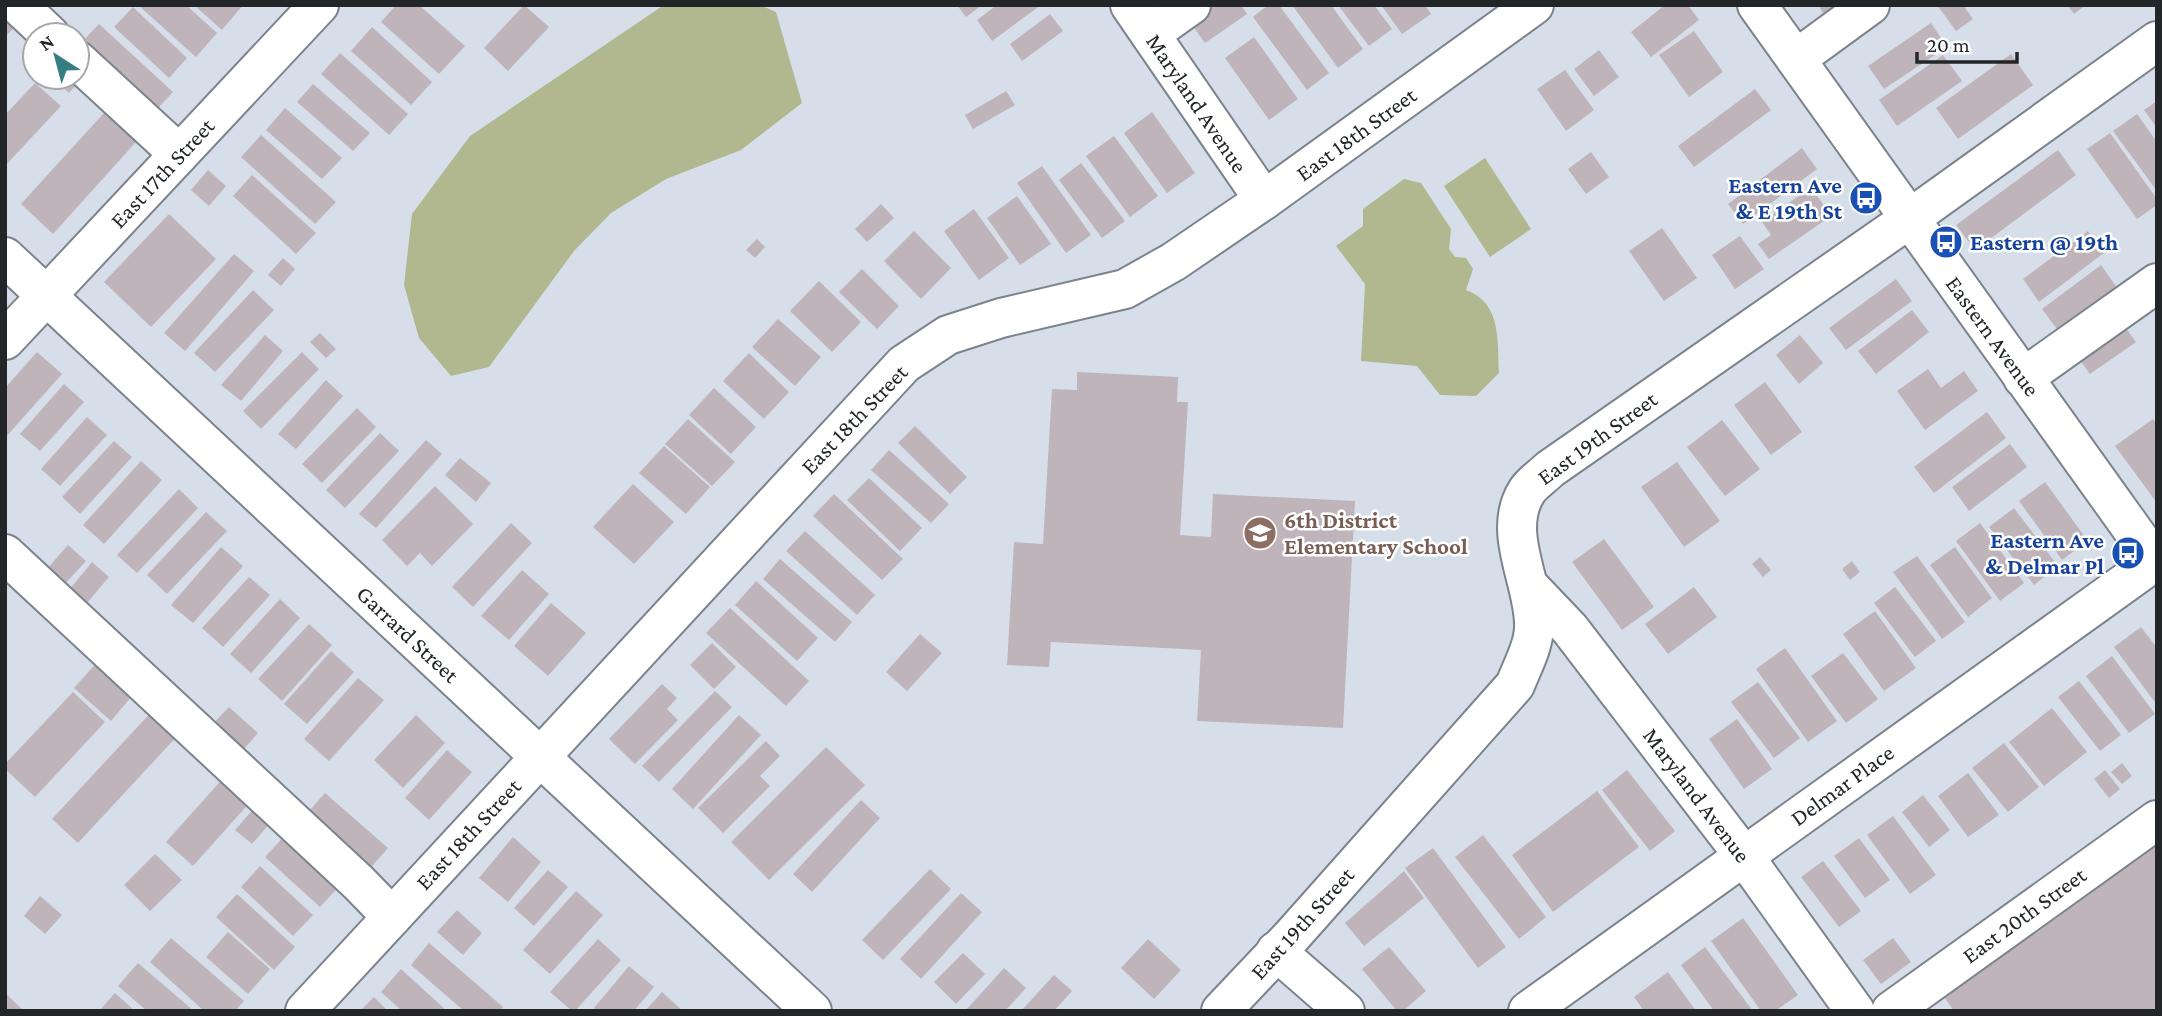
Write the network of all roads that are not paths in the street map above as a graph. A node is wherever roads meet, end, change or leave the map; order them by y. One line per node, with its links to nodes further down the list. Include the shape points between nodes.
1 (18, 5): 8 (street)
2 (319, 5): 12 (street, East 17th Street)
3 (1191, 5): 7 (street)
4 (1534, 5): 13 (street, East 18th Street)
5 (1757, 5): 10 (street, Eastern Avenue)
6 (1870, 5): 10 (street)
7 (1140, 20): 13 (street, Maryland Avenue)
8 (35, 21)
9 (2157, 41): 14 (street, East 19th Street)
10 (1796, 59): 14 (street, Eastern Avenue)
11 (91, 73): 12 (street)
12 (179, 154): 17 (street, East 17th Street)
13 (1264, 200): 23 (street, East 18th Street, via 1125,289 948,335 904,364)
14 (1909, 219): 19 (street, Eastern Avenue); 22 (street, East 19th Street, via 1534,484 1518,516 1519,551)
15 (5, 257): 17 (street, Garrard Street)
16 (2157, 283): 19 (street)
17 (46, 296): 18 (street, East 17th Street); 23 (street, Garrard Street)
18 (5, 340)
19 (2023, 378): 21 (street, Eastern Avenue)
20 (5, 554): 26 (street)
21 (2156, 562): 25 (street, Delmar Place)
22 (1529, 586): 25 (street, Maryland Avenue, via 1570,629); 27 (street, East 19th Street, via 1535,625 1515,685)
23 (540, 757): 26 (street, East 18th Street); 29 (street, Garrard Street)
24 (2157, 820): 34 (street, East 20th Street)
25 (1744, 856): 32 (street, Delmar Place); 33 (street, Maryland Avenue)
26 (392, 917): 28 (street, East 18th Street)
27 (1276, 951): 30 (street, East 19th Street); 31 (street)
28 (305, 1011)
29 (812, 1011)
30 (1221, 1011)
31 (1345, 1011)
32 (1528, 1011)
33 (1855, 1011)
34 (1891, 1011)

